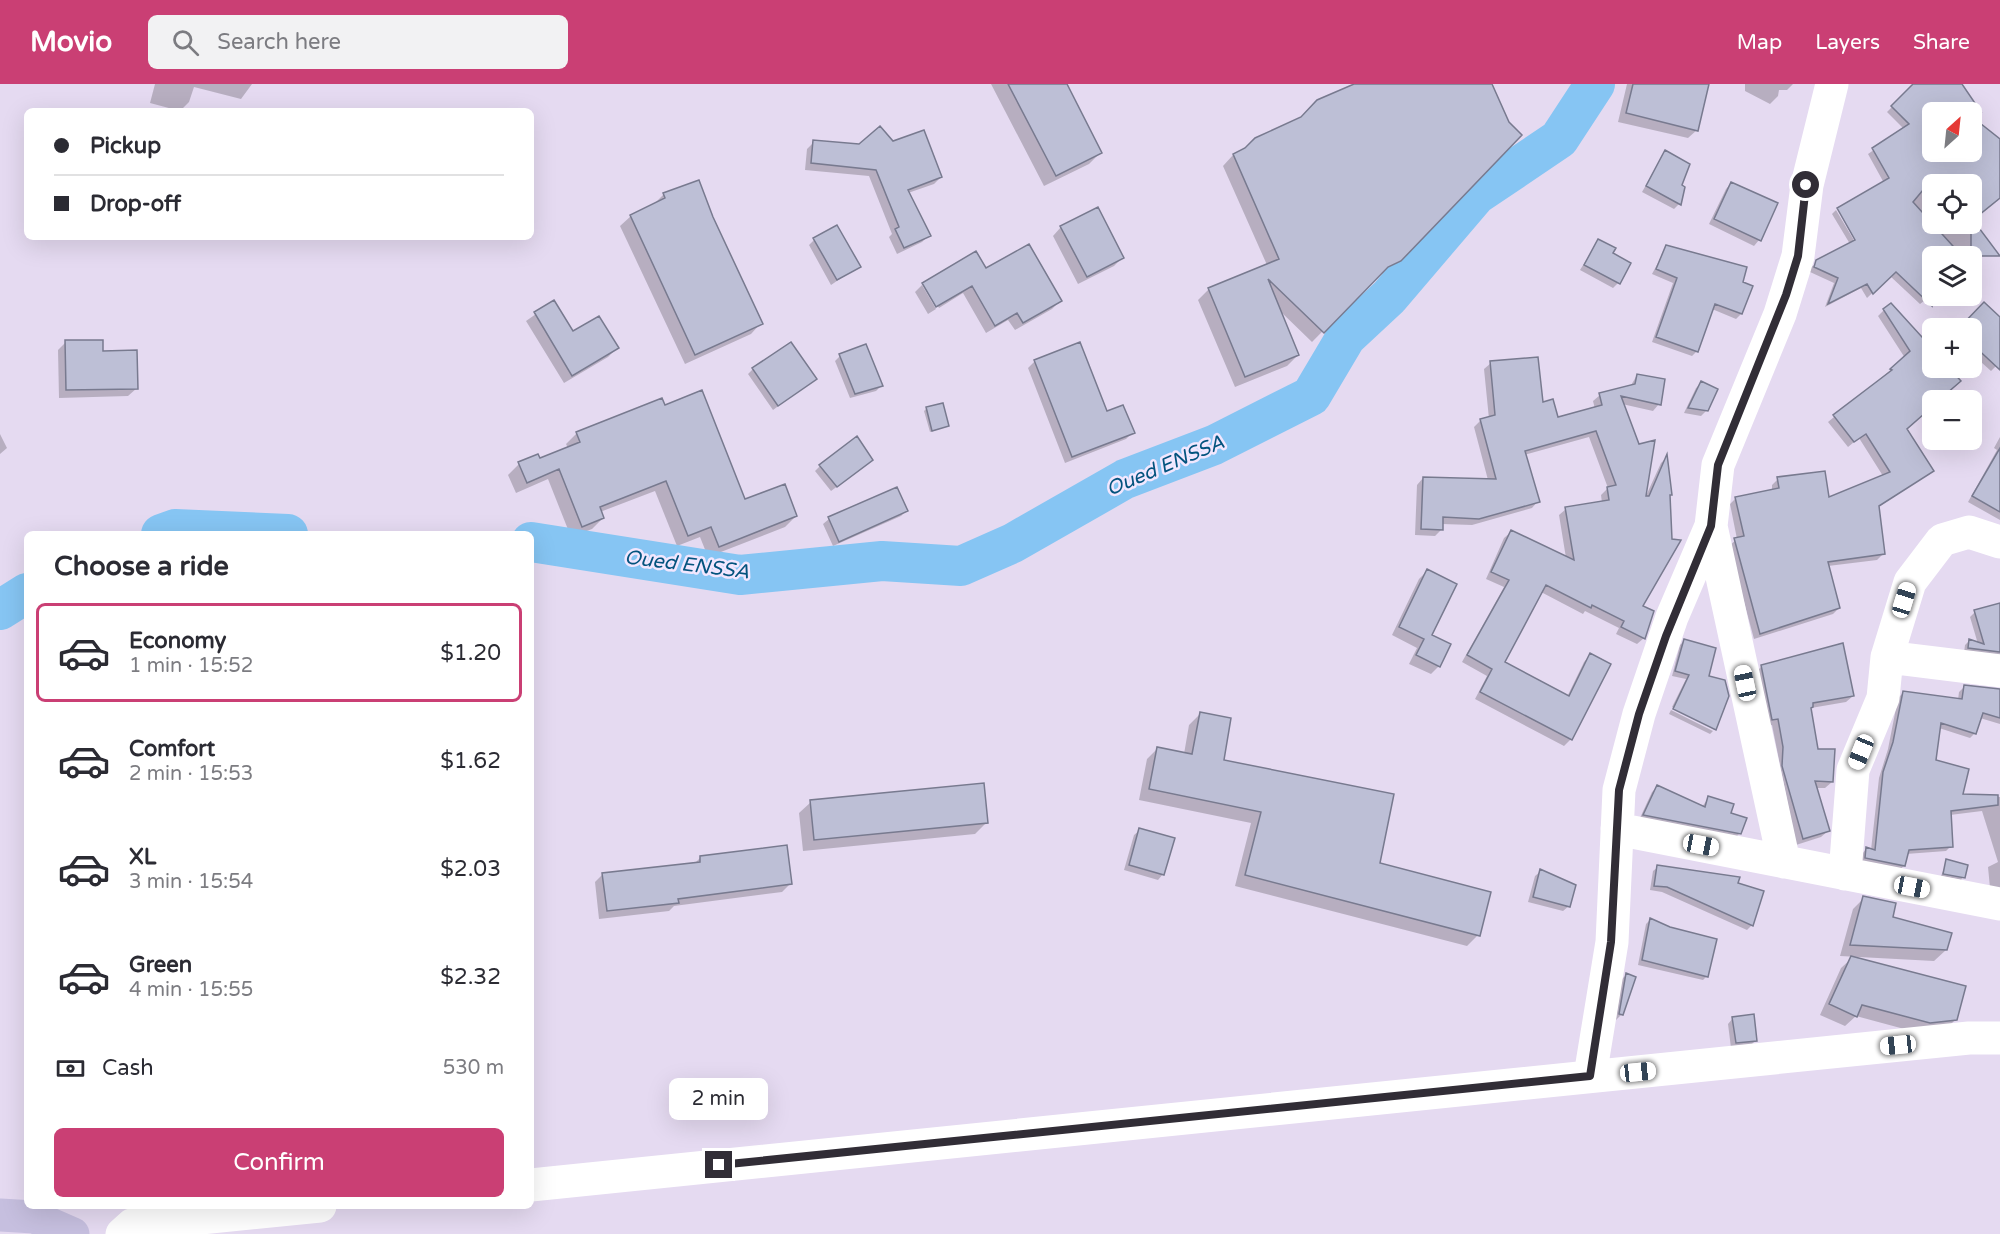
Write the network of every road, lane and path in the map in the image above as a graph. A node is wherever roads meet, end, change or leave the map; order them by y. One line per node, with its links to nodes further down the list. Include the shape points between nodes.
1 (1832, 84): 2 (street, via 1806,185 1798,256 1780,314 1718,465)
2 (1711, 526): 6 (street, via 1672,617 1639,714 1619,790); 7 (street)
3 (2000, 542): 4 (street, via 1969,532 1942,540 1910,582)
4 (1887, 657): 5 (street); 8 (street, via 1883,698 1854,770)
5 (2000, 671)
6 (1617, 829): 7 (street); 11 (street, via 1611,942)
7 (1784, 862): 8 (street)
8 (1845, 874): 9 (street)
9 (2000, 904)
10 (2000, 1038): 11 (street)
11 (1590, 1076): 12 (street)
12 (534, 1185)
13 (290, 1209): 16 (street, via 132,1225)
14 (0, 1215): 15 (main road, via 34,1217)
15 (73, 1234)
16 (122, 1234)

